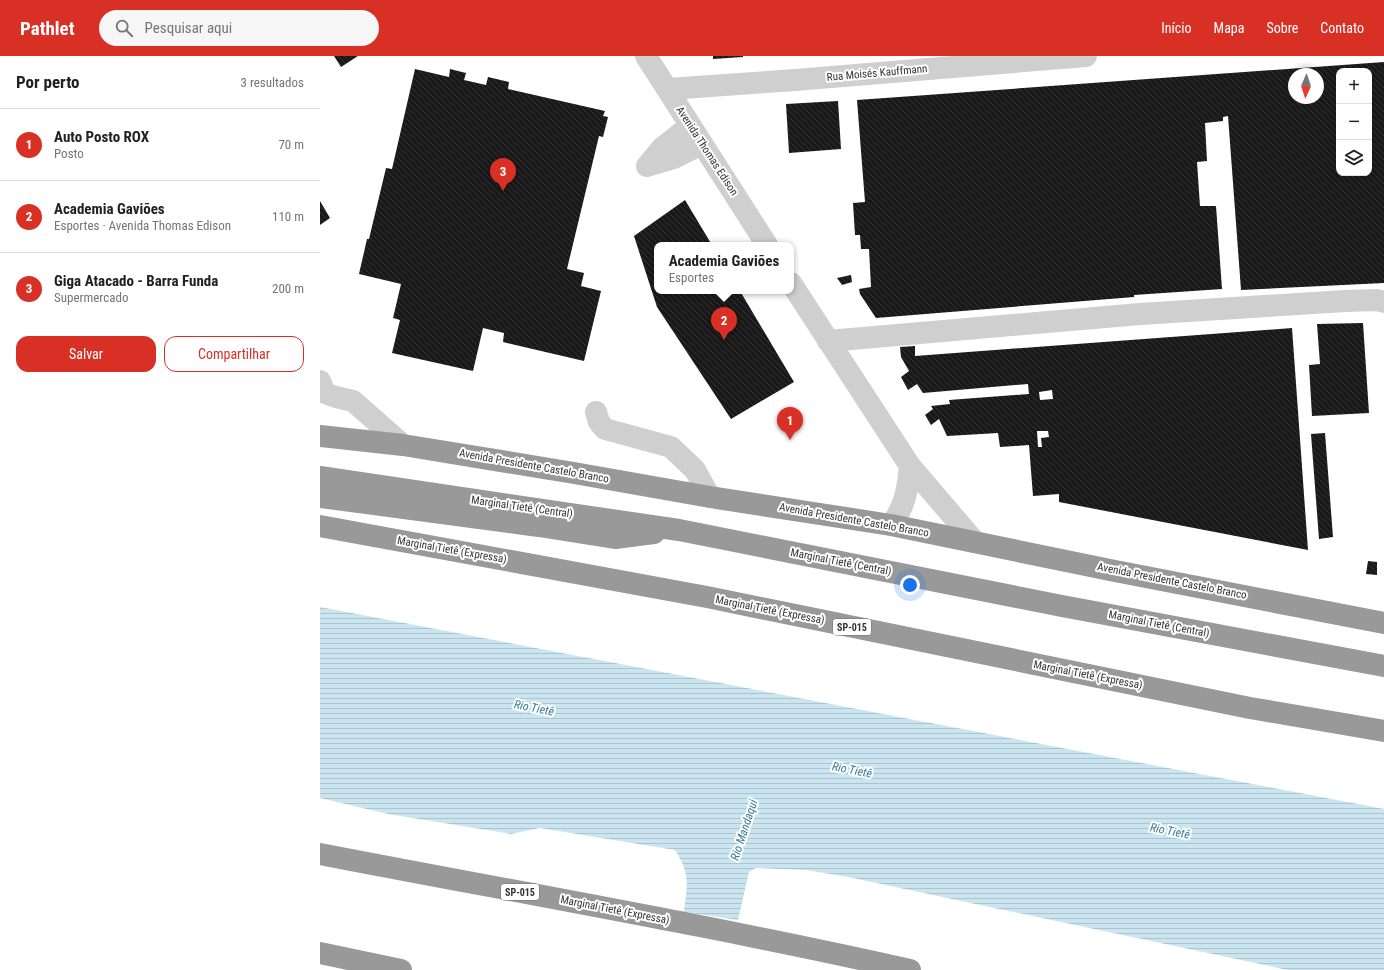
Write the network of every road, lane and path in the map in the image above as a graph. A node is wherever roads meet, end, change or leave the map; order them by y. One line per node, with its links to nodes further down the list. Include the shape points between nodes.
1 (646, 56): 3 (street, Avenida Thomas Edison)
2 (1086, 56): 3 (street, Rua Moisés Kauffmann)
3 (668, 89): 4 (street, Avenida Thomas Edison)
4 (690, 126): 5 (street, Avenida Thomas Edison); 5 (street, via 662,148 647,166 674,158)
5 (702, 144): 6 (street, Avenida Thomas Edison)
6 (765, 242)
7 (794, 288): 9 (street)
8 (1384, 302): 9 (street, via 1345,301 1140,314)
9 (828, 340): 14 (street)
10 (320, 381): 13 (street, via 325,393 353,401)
11 (596, 412): 17 (street, via 599,422 606,429 671,447 695,470)
12 (320, 436): 13 (highway, Avenida Presidente Castelo Branco)
13 (403, 445): 17 (highway, Avenida Presidente Castelo Branco)
14 (910, 466): 18 (street, via 904,502); 21 (street)
15 (320, 477): 20 (highway, Marginal Tietê (Central))
16 (320, 497): 20 (highway, via 615,538)
17 (710, 497): 18 (highway, Avenida Presidente Castelo Branco)
18 (891, 525): 21 (highway, Avenida Presidente Castelo Branco)
19 (320, 526): 24 (highway, Marginal Tietê (Expressa) / SP-015, via 707,597 1250,708)
20 (679, 530): 23 (highway, Marginal Tietê (Central))
21 (975, 542): 22 (highway, Avenida Presidente Castelo Branco)
22 (1384, 623)
23 (1384, 666)
24 (1384, 732)
25 (320, 854): 27 (highway, Marginal Tietê (Expressa) / SP-015)
26 (320, 953): 28 (highway)
27 (834, 953): 29 (highway); 30 (highway, Marginal Tietê (Expressa) / SP-015)
28 (401, 970)
29 (859, 970)
30 (910, 970)

